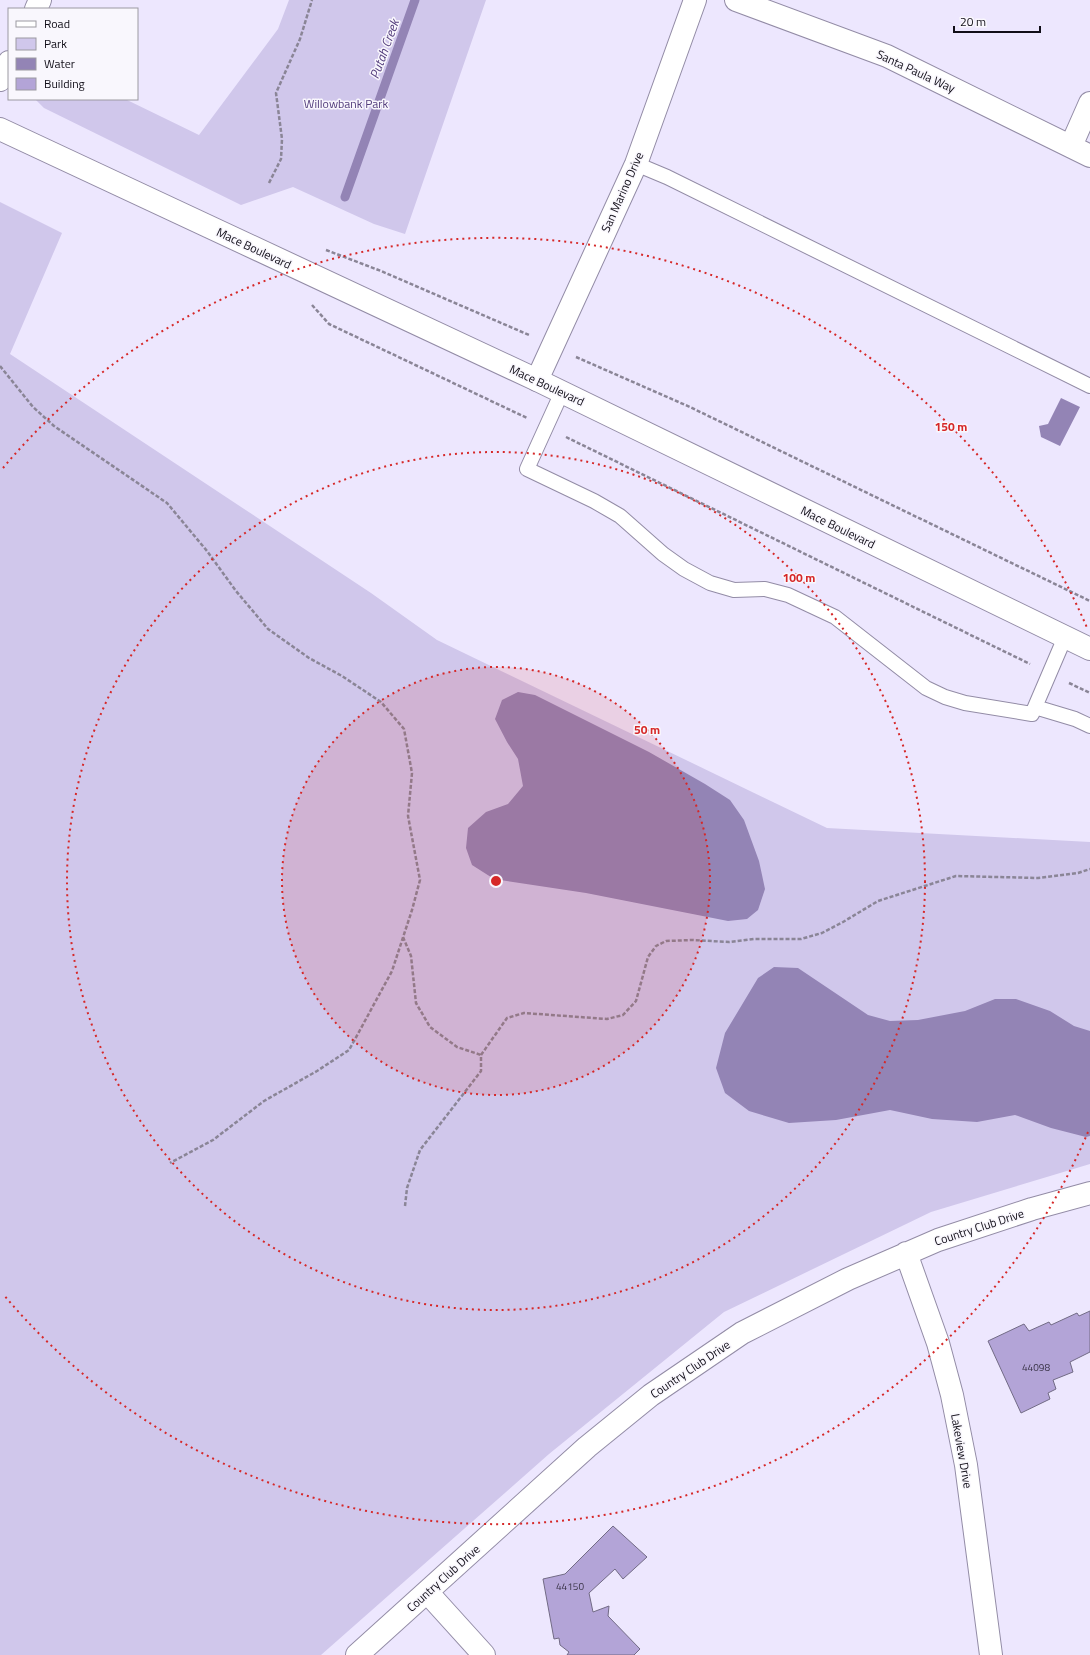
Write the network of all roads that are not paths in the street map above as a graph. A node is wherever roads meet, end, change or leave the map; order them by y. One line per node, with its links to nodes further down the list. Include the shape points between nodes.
1 (695, 0): 9 (street, San Marino Drive)
2 (736, 0): 7 (street, Santa Paula Way, via 887,56)
3 (8, 64): 4 (street)
4 (0, 80)
5 (1090, 103): 7 (street)
6 (0, 129): 10 (street, Mace Boulevard)
7 (1071, 146): 8 (street, Santa Paula Way)
8 (1090, 156)
9 (636, 164): 10 (street, San Marino Drive); 11 (lane)
10 (537, 380): 12 (street, Mace Boulevard)
11 (1090, 386)
12 (562, 392): 13 (street, Mace Boulevard); 15 (lane, via 527,469 620,516 663,554 710,583 734,590 765,589 788,595 836,617 926,688 945,697 1032,714)
13 (1065, 637): 14 (street, Mace Boulevard); 15 (lane)
14 (1090, 649)
15 (1036, 707): 16 (lane)
16 (1090, 726)
17 (1090, 1193): 18 (street, Country Club Drive, via 945,1237)
18 (906, 1253): 19 (street, Country Club Drive, via 848,1279 742,1333 651,1395 587,1447); 22 (street, Lakeview Drive, via 938,1344 952,1395 966,1465)
19 (427, 1592): 20 (street, Country Club Drive); 21 (street)
20 (356, 1655)
21 (484, 1655)
22 (991, 1655)

